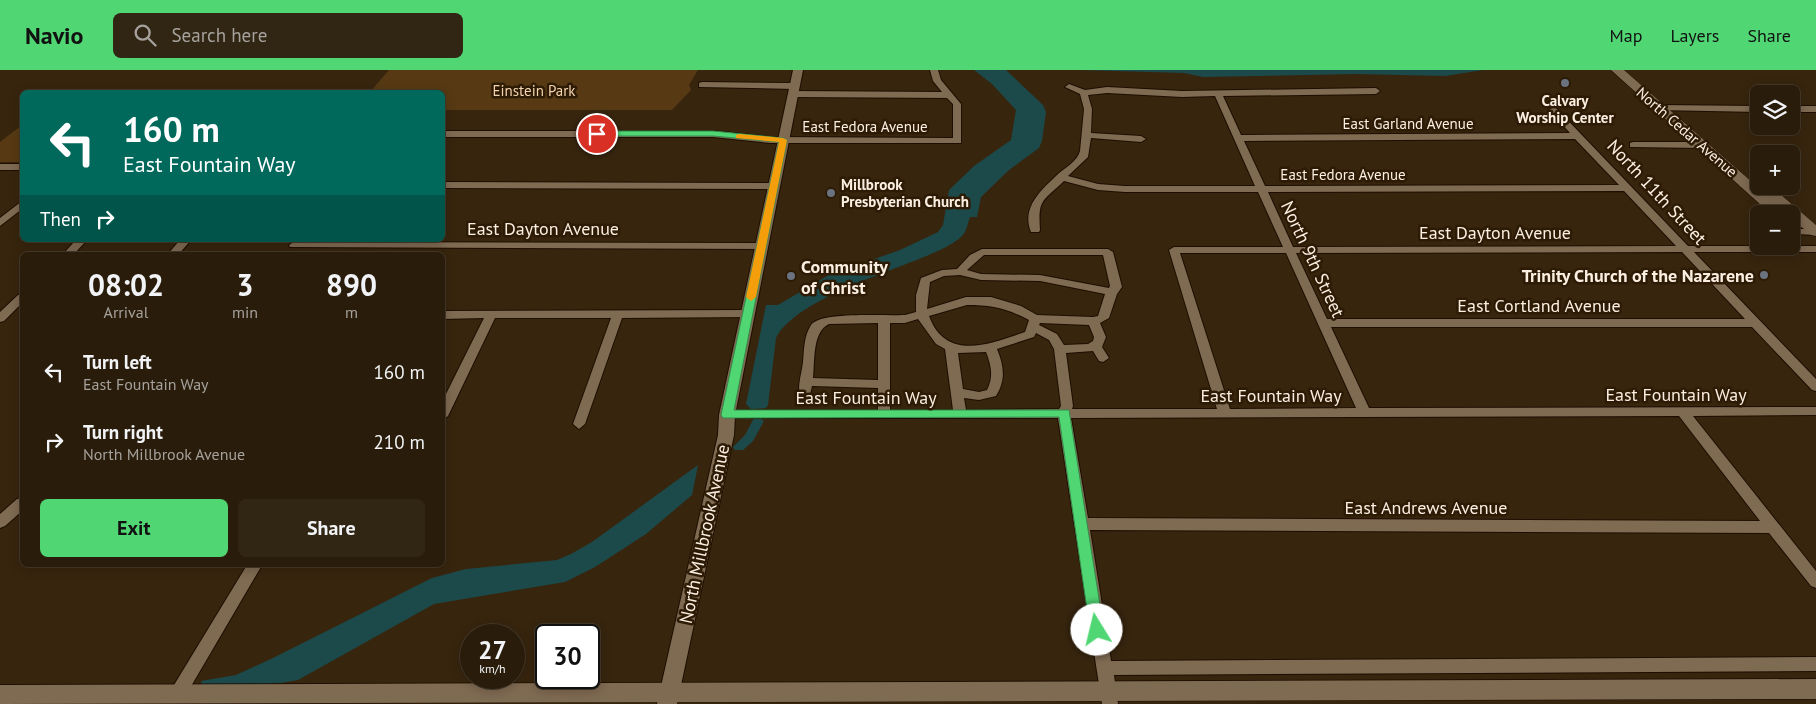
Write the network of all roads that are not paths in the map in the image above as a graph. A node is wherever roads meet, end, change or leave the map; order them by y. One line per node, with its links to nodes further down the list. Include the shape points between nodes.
1 (798, 70): 7 (street, North Millbrook Avenue)
2 (934, 70): 11 (street, via 937,81)
3 (1617, 70): 12 (main road, North Cedar Avenue)
4 (1629, 70): 12 (main road, North Cedar Avenue)
5 (702, 85): 7 (street)
6 (1069, 87): 9 (street)
7 (794, 90): 11 (street); 22 (street, North Millbrook Avenue)
8 (1376, 91): 10 (street)
9 (1084, 93): 10 (street, via 1107,90); 18 (street, via 1088,109)
10 (1218, 94): 20 (street, North 9th Street)
11 (948, 95): 22 (street, East Fedora Avenue, via 957,104 958,141)
12 (1667, 108): 13 (street); 24 (main road, North Cedar Avenue); 27 (main road, North Cedar Avenue)
13 (1750, 109)
14 (1800, 109): 15 (street)
15 (1816, 109)
16 (1552, 110): 19 (street, North 11th Street)
17 (445, 134): 22 (street, East Fedora Avenue, via 713,134)
18 (1087, 136): 21 (street); 28 (street, via 1083,157)
19 (1578, 136): 20 (street, East Garland Avenue); 31 (street, North 11th Street)
20 (1238, 138): 32 (street, North 9th Street)
21 (1141, 139)
22 (783, 140): 30 (street, North Millbrook Avenue)
23 (1633, 145): 24 (street)
24 (1702, 145): 34 (main road, North Cedar Avenue)
25 (0, 167): 26 (street)
26 (20, 167)
27 (1750, 176)
28 (1060, 177): 32 (street, East Fedora Avenue, via 1111,188); 38 (street, via 1037,201 1034,209)
29 (445, 185): 30 (street)
30 (774, 186): 44 (street, North Millbrook Avenue)
31 (1627, 188): 32 (street, East Fedora Avenue); 46 (street, North 11th Street)
32 (1262, 189): 47 (street, North 9th Street)
33 (1773, 195): 40 (main road)
34 (1770, 205)
35 (20, 206): 36 (street)
36 (0, 222)
37 (1800, 229): 40 (street)
38 (1036, 230)
39 (1800, 232): 45 (main road)
40 (1816, 232)
41 (80, 242): 48 (street)
42 (184, 242): 49 (street)
43 (296, 243): 44 (street, East Dayton Avenue)
44 (762, 246): 54 (street, North Millbrook Avenue)
45 (1816, 248): 46 (street, East Dayton Avenue)
46 (1685, 249): 47 (street, East Dayton Avenue); 63 (street, North 11th Street)
47 (1290, 250): 62 (street, North 9th Street); 79 (street, East Dayton Avenue, via 1174,250)
48 (69, 252)
49 (175, 252)
50 (960, 272): 51 (street, via 981,277 1040,278); 51 (street, via 974,256 993,250 1108,252 1116,287); 57 (street, via 942,273 925,280)
51 (1110, 292): 60 (street, via 1108,310 1103,318)
52 (20, 298): 58 (street)
53 (618, 314): 54 (street); 56 (street); 83 (street)
54 (747, 314): 82 (street, North Millbrook Avenue)
55 (445, 315): 56 (street)
56 (491, 315): 74 (street)
57 (921, 315): 59 (street); 61 (street, via 966,301 991,301 1017,309); 65 (street, via 938,340)
58 (0, 318)
59 (884, 319): 69 (street, via 827,320 817,325 812,336); 70 (street)
60 (1094, 320): 61 (street); 64 (street, via 1100,337)
61 (1034, 323): 66 (street, via 1030,334); 67 (street, via 1053,337)
62 (1323, 323): 63 (street, East Cortland Avenue); 77 (street, North 9th Street)
63 (1755, 323): 71 (street, North 11th Street)
64 (1095, 346): 67 (street); 68 (street)
65 (951, 348): 66 (street); 72 (street)
66 (990, 348): 72 (street, via 998,367 996,387 992,393 980,396)
67 (1060, 349): 78 (street, via 1067,406)
68 (1103, 358)
69 (806, 382): 70 (street); 73 (street)
70 (884, 384): 80 (street)
71 (1816, 387)
72 (959, 393): 81 (street)
73 (805, 396)
74 (445, 410)
75 (1682, 411): 76 (street, East Fountain Way); 77 (street, East Fountain Way); 87 (street)
76 (1816, 411)
77 (1364, 412): 79 (street, East Fountain Way)
78 (1064, 413): 79 (street, East Fountain Way); 81 (street, East Fountain Way); 86 (street)
79 (1225, 413)
80 (884, 414): 81 (street, East Fountain Way); 82 (street, East Fountain Way)
81 (960, 414)
82 (727, 415): 96 (street, North Millbrook Avenue, via 726,435)
83 (579, 424)
84 (20, 505): 85 (street)
85 (0, 522)
86 (1080, 524): 87 (street, East Andrews Avenue); 91 (street)
87 (1772, 527): 89 (street)
88 (254, 567): 97 (street)
89 (1816, 582)
90 (1816, 664): 91 (street)
91 (1107, 687): 95 (main road); 96 (main road)
92 (1816, 689): 95 (main road)
93 (353, 695): 96 (main road); 97 (main road); 98 (main road)
94 (0, 696): 97 (main road)
95 (1464, 697)
96 (668, 698)
97 (169, 700)
98 (322, 704)

